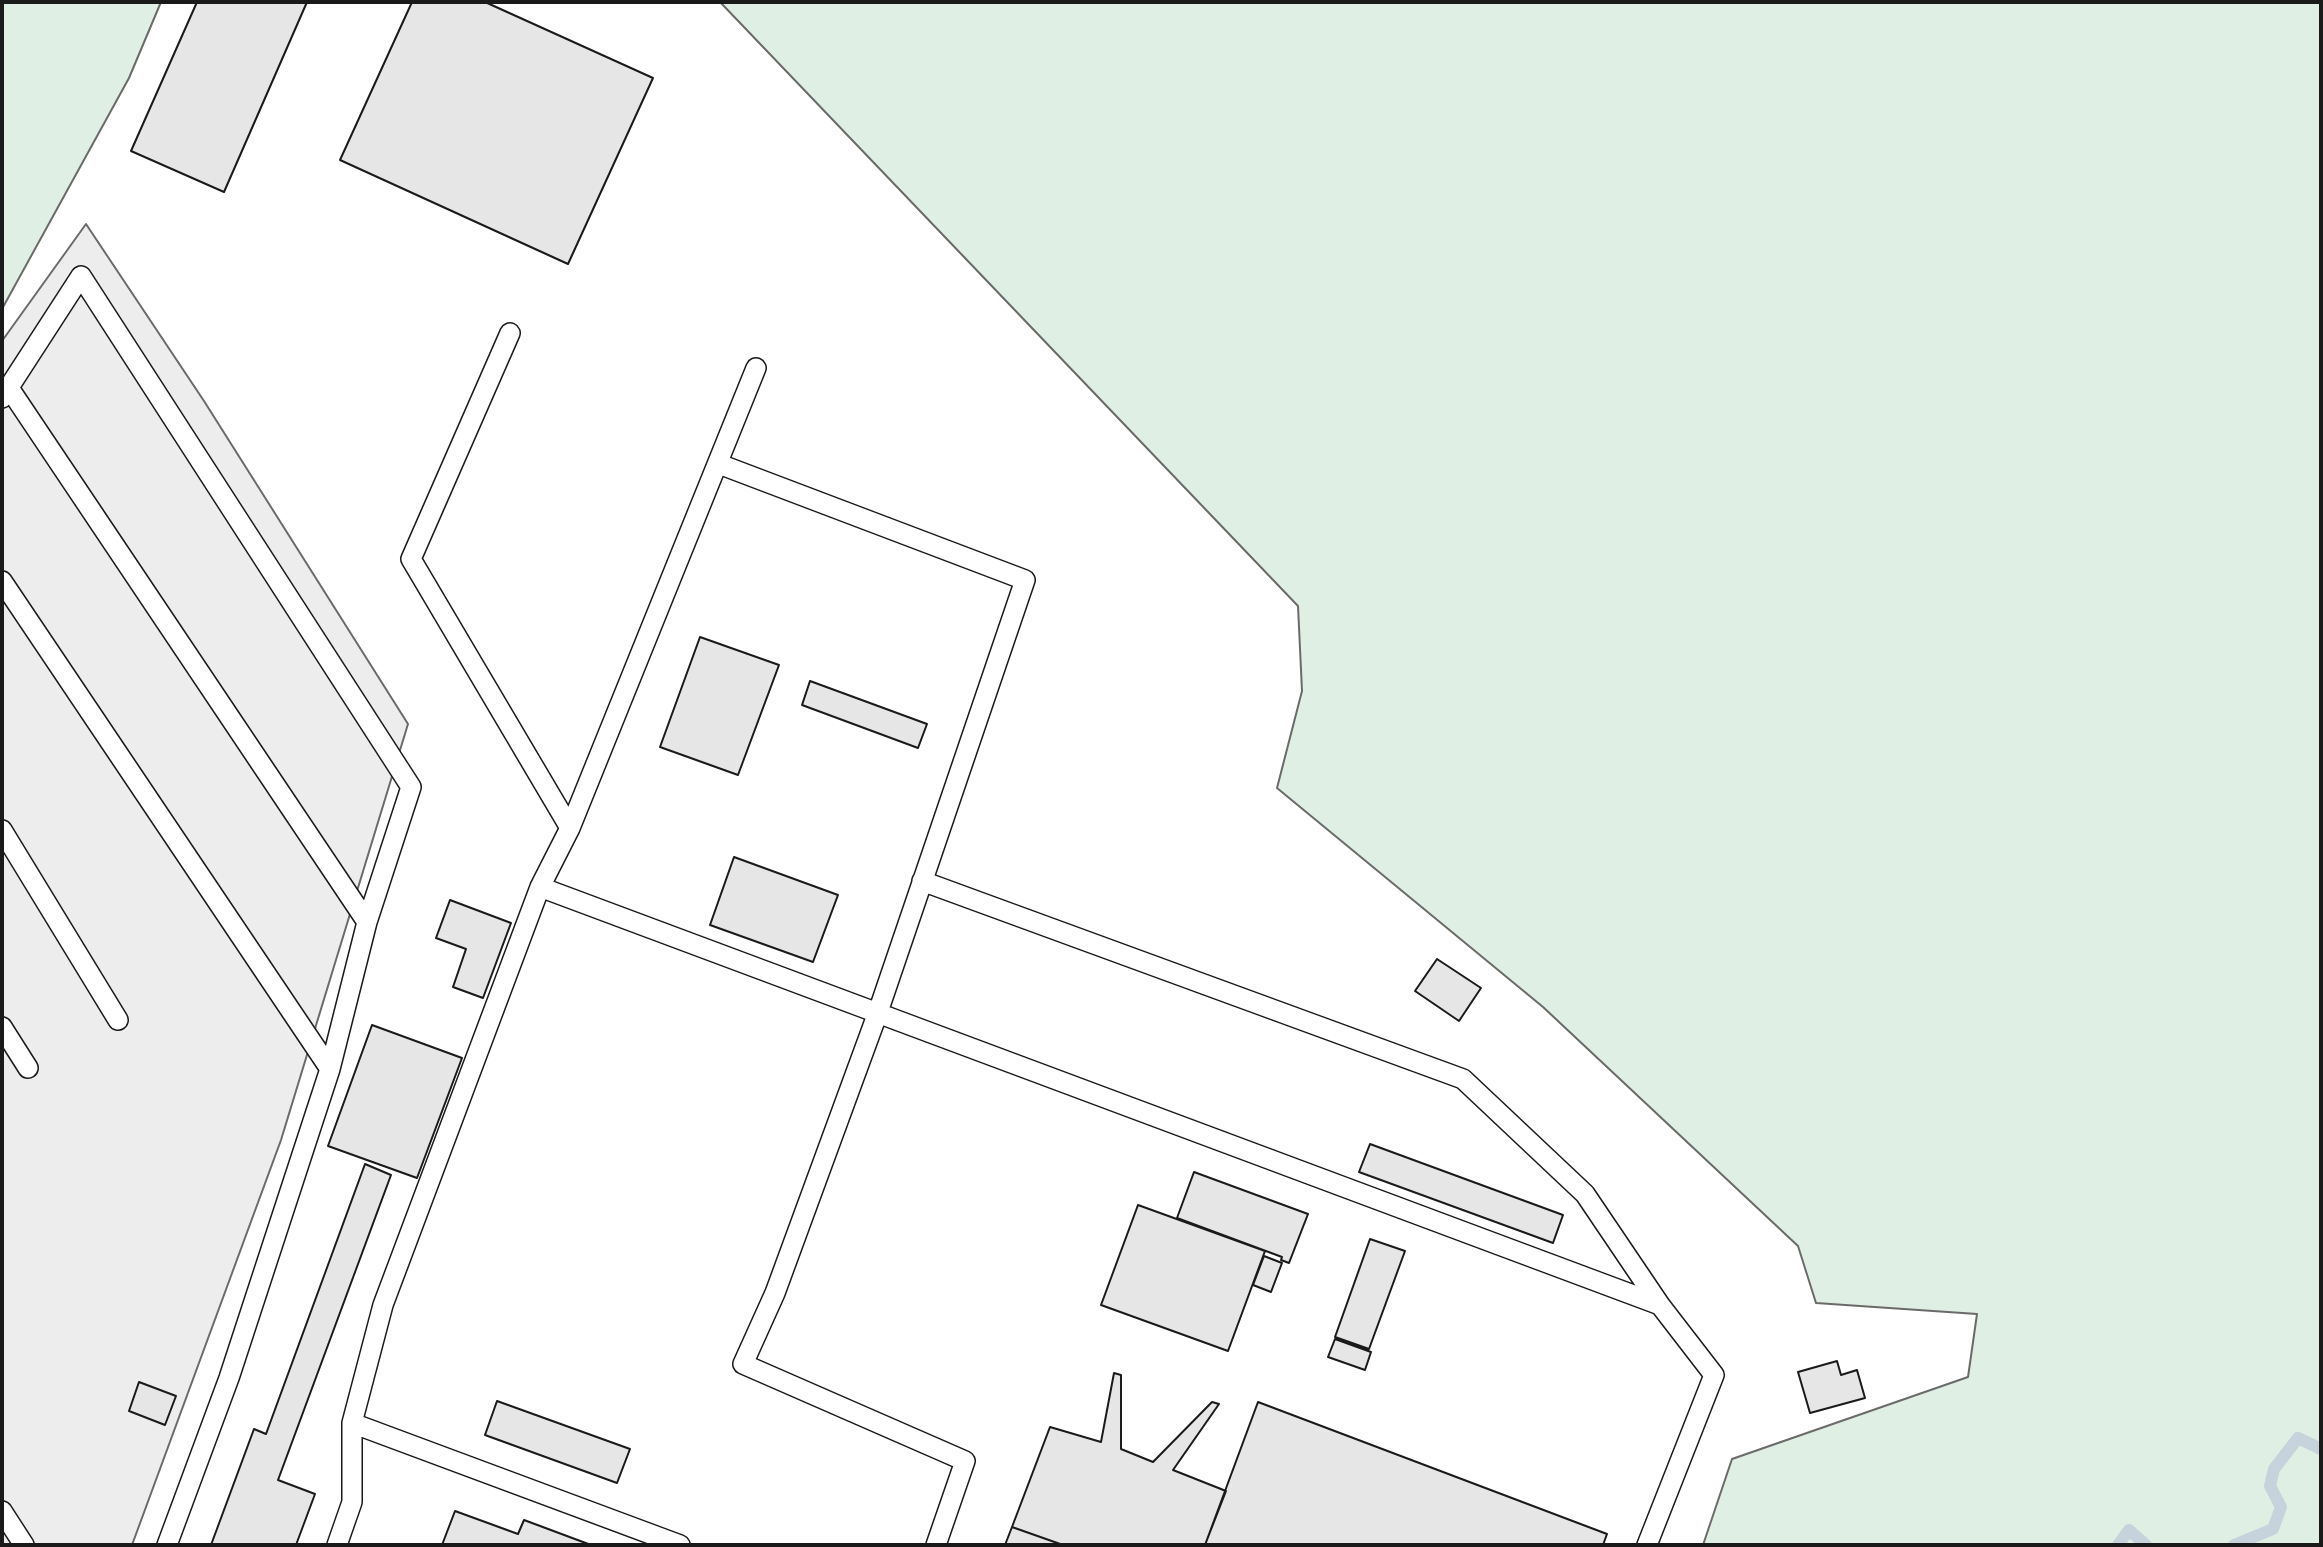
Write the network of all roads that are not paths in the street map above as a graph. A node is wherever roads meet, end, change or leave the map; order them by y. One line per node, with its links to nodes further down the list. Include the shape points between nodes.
1 (510, 333): 6 (lane, via 411,559)
2 (756, 368): 4 (lane)
3 (5, 393): 10 (lane); 10 (lane, via 80,276 411,787)
4 (719, 464): 6 (lane); 8 (lane, via 1026,580)
5 (2, 581): 15 (lane)
6 (570, 828): 9 (lane)
7 (2, 830): 12 (lane)
8 (922, 881): 11 (lane); 16 (lane, via 1463,1079 1585,1194)
9 (540, 887): 11 (lane); 17 (lane, via 383,1305)
10 (367, 922): 15 (lane)
11 (877, 1015): 16 (lane); 23 (lane, via 775,1293 743,1364 965,1461)
12 (118, 1020)
13 (2, 1027): 14 (lane)
14 (28, 1068)
15 (330, 1069): 20 (lane, via 229,1378)
16 (1660, 1305): 24 (lane, via 1714,1376)
17 (352, 1423): 21 (lane, via 352,1502); 22 (lane)
18 (2, 1511): 19 (lane)
19 (24, 1545)
20 (167, 1545)
21 (337, 1545)
22 (680, 1545)
23 (936, 1545)
24 (1647, 1545)

